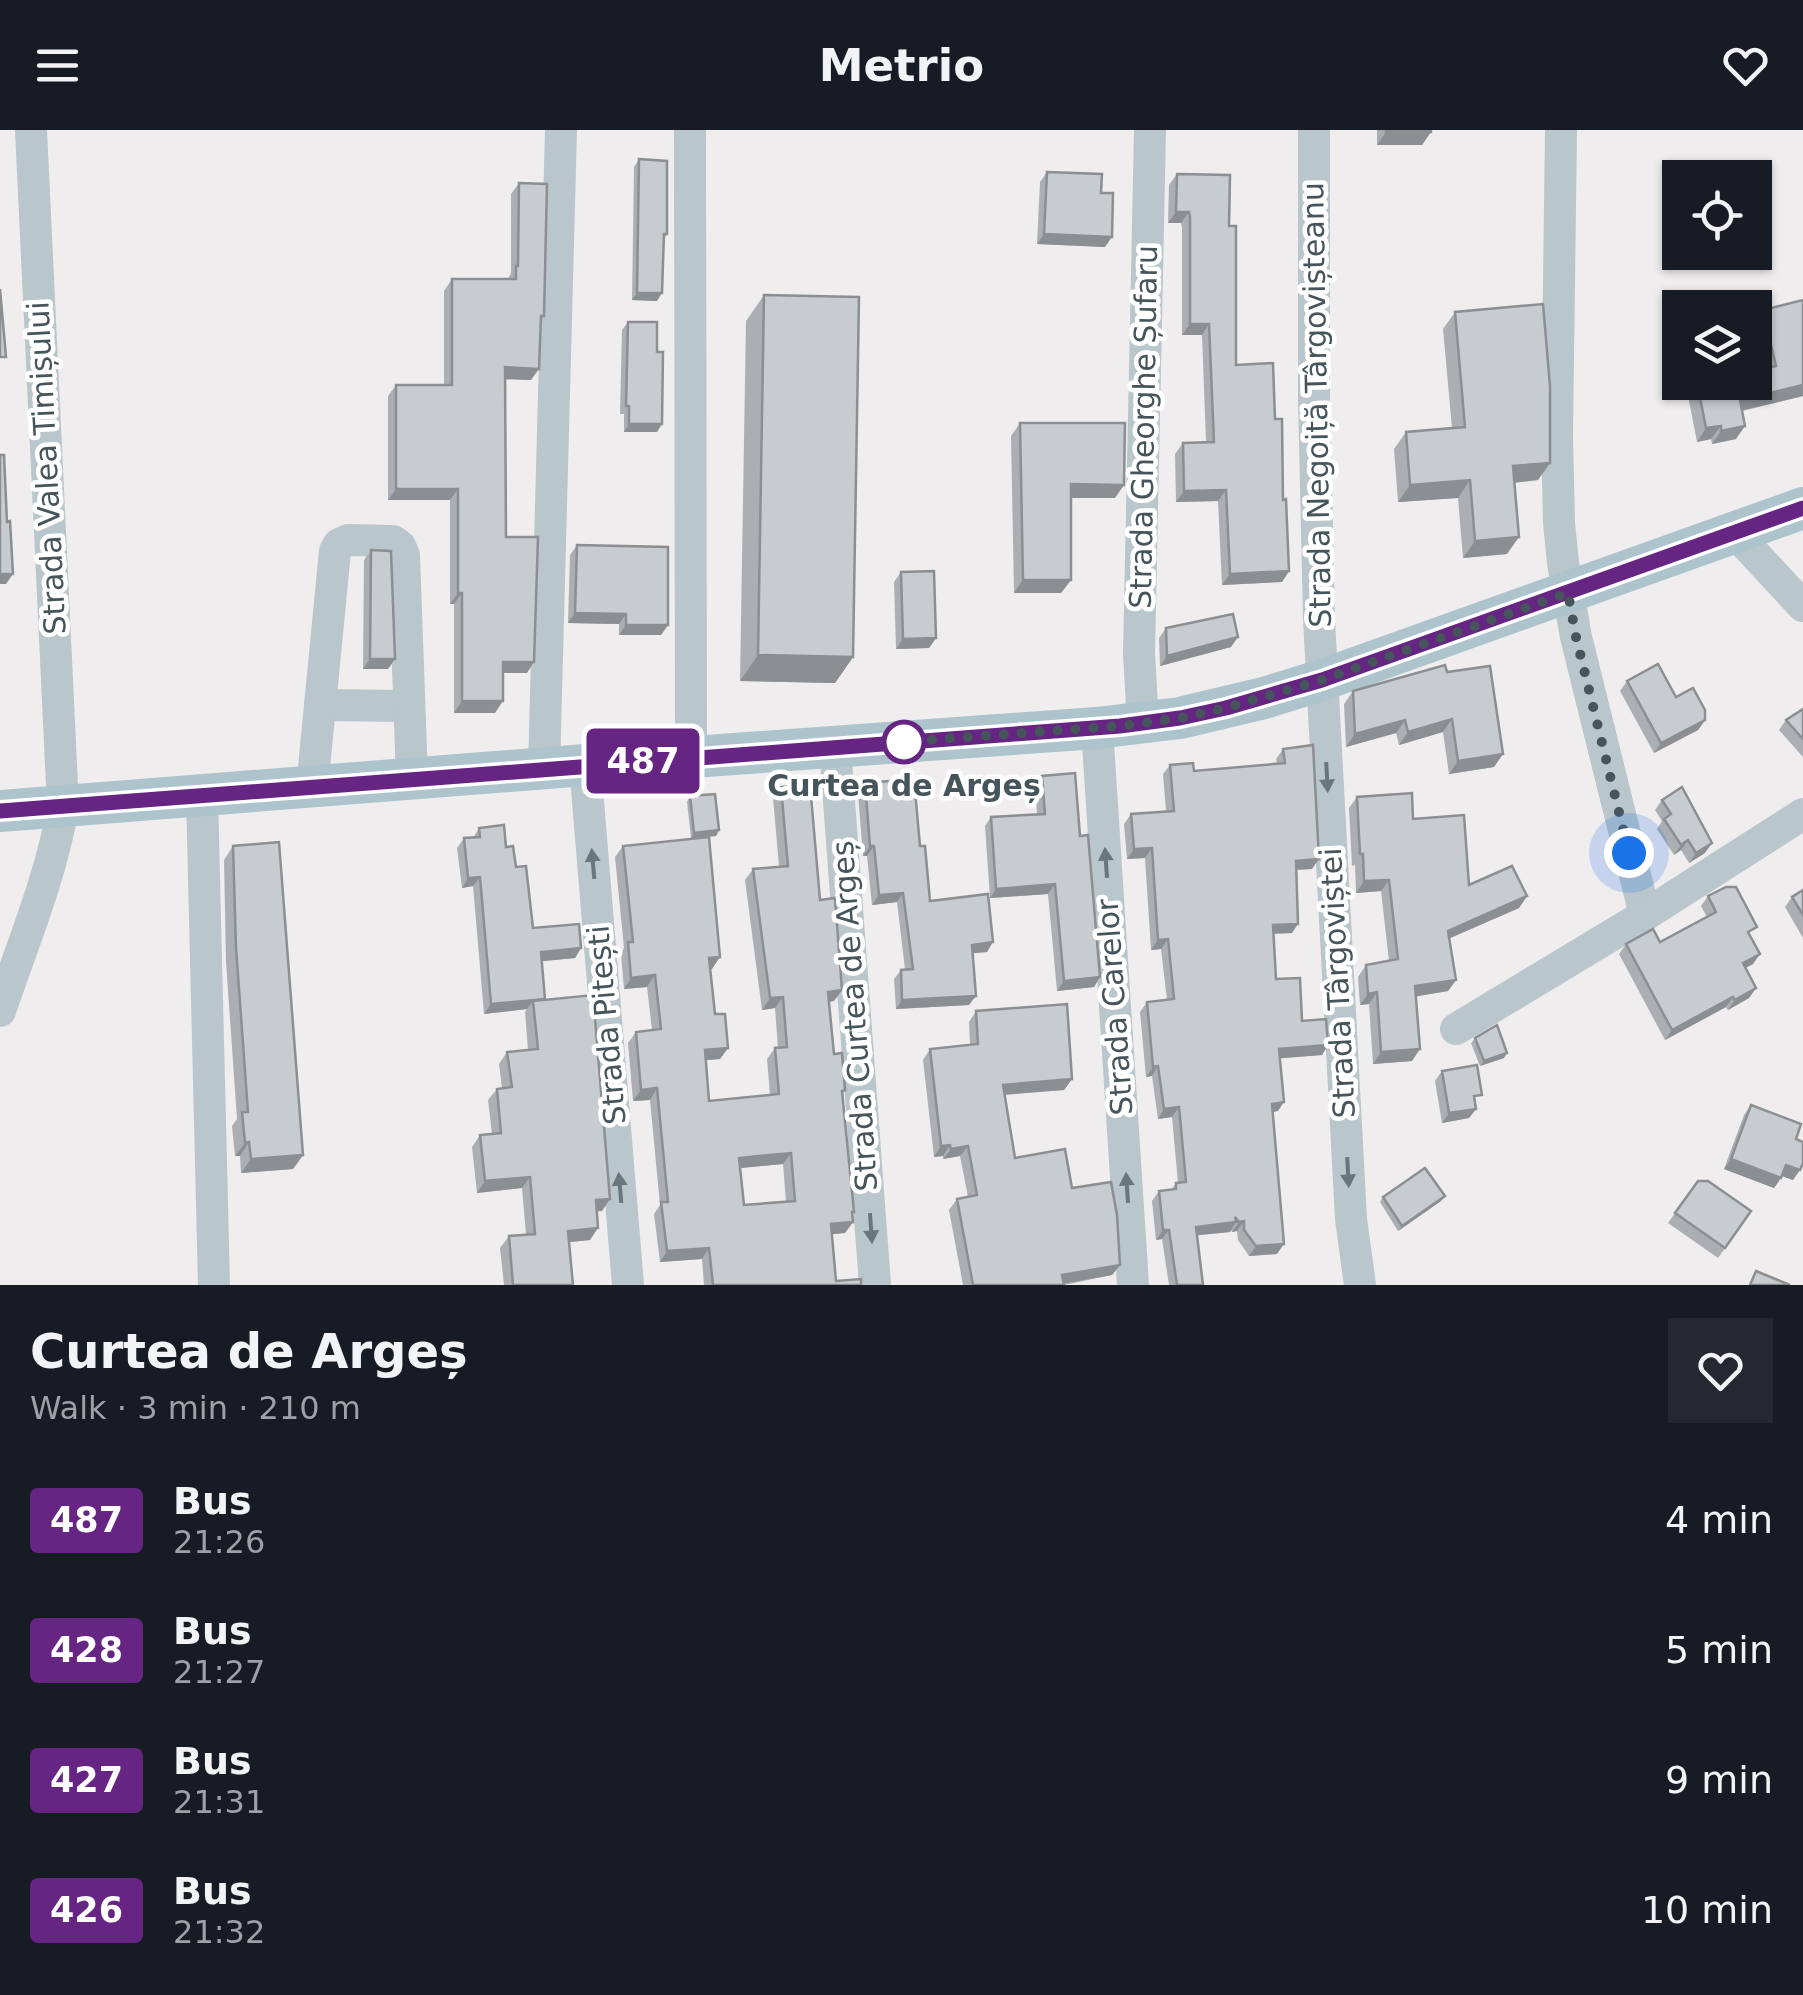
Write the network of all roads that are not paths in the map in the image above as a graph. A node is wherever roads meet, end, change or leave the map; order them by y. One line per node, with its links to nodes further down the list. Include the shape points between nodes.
1 (31, 130): 22 (street, Strada Valea Timișului)
2 (560, 130): 18 (street, Strada Pitești)
3 (690, 130): 17 (street)
4 (1150, 130): 14 (street, Strada Gheorghe Șufaru)
5 (1314, 130): 11 (street, Strada Negoiță Târgovișteanu)
6 (1561, 130): 9 (street, via 1558,435)
7 (1803, 508): 8 (main road)
8 (1735, 533): 9 (main road); 10 (street)
9 (1568, 593): 11 (main road); 25 (street)
10 (1803, 606)
11 (1322, 680): 14 (main road); 32 (street, Strada Târgoviștei, one-way to 32)
12 (320, 706): 13 (street); 13 (street, via 335,551 348,540 363,540 393,541 404,555); 20 (street)
13 (409, 706): 19 (street)
14 (1143, 723): 15 (main road)
15 (1097, 728): 16 (main road); 31 (street, Strada Carelor, one-way to 15)
16 (835, 747): 17 (main road); 30 (street, Strada Curtea de Argeș, one-way to 30)
17 (691, 757): 18 (main road)
18 (564, 767): 19 (main road); 29 (street, Strada Pitești, one-way to 18)
19 (412, 779): 20 (main road)
20 (312, 788): 21 (main road)
21 (202, 796): 22 (main road); 28 (street)
22 (62, 807): 23 (main road); 26 (street, Strada Valea Timișului, via 48,875)
23 (0, 811)
24 (1803, 814): 25 (street)
25 (1645, 915): 27 (street)
26 (0, 1011)
27 (1456, 1028)
28 (214, 1285)
29 (628, 1285)
30 (875, 1285)
31 (1133, 1285)
32 (1360, 1285)

